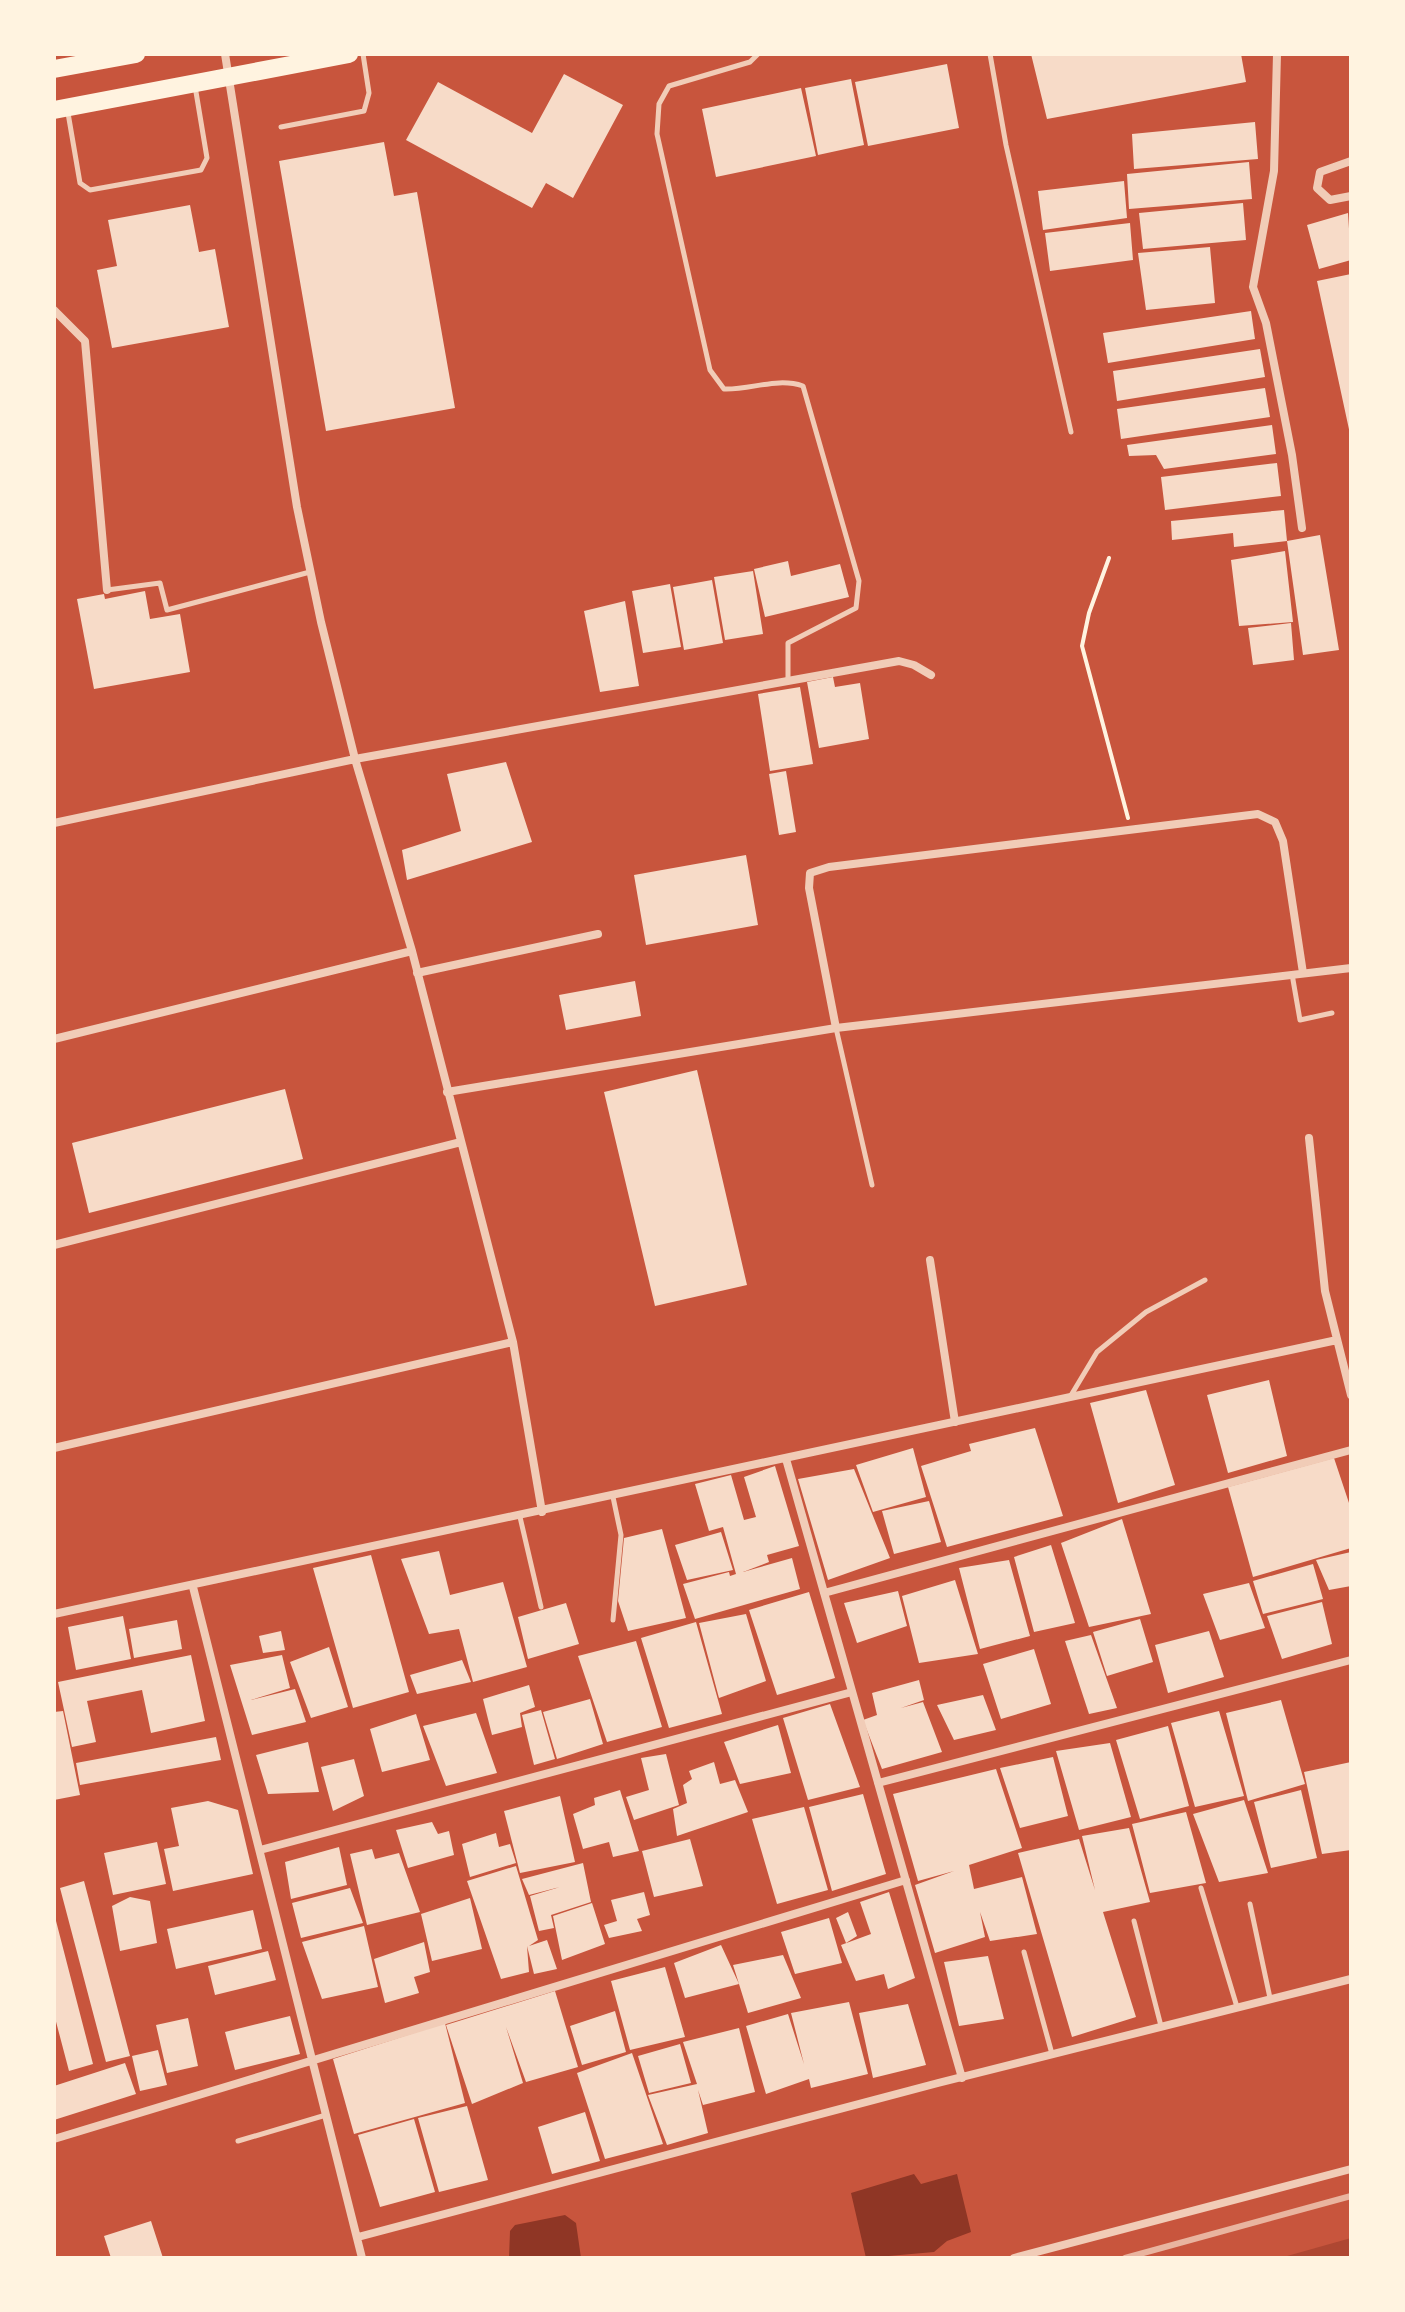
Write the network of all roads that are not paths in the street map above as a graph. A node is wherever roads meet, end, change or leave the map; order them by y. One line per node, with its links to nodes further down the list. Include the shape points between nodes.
1 (136, 54): 8 (highway)
2 (225, 54): 9 (street)
3 (349, 54): 9 (highway)
4 (363, 54): 12 (lane, via 369,93 364,111)
5 (758, 54): 21 (lane, via 750,62 669,86 659,104 657,134 710,370 724,389 746,390 787,380 803,386 859,581 856,608 788,643)
6 (990, 54): 16 (lane)
7 (1277, 54): 17 (street, via 1274,171 1253,287 1266,323)
8 (54, 69)
9 (230, 79): 10 (highway); 18 (street)
10 (195, 85): 11 (highway); 11 (lane, via 207,158 201,170 90,190 80,183)
11 (60, 109)
12 (281, 127)
13 (1351, 161): 14 (street, via 1320,172 1317,188 1330,200)
14 (1351, 196)
15 (56, 315): 19 (street, via 85,341)
16 (1071, 432)
17 (1302, 528)
18 (310, 572): 19 (lane, via 167,610 160,583); 22 (street)
19 (107, 590)
20 (931, 675): 21 (street, via 899,661)
21 (788, 682): 22 (street)
22 (355, 759): 23 (street); 25 (street)
23 (54, 823)
24 (598, 934): 27 (street)
25 (412, 951): 27 (street); 32 (street)
26 (1351, 968): 28 (street)
27 (417, 973): 33 (street)
28 (1303, 973): 29 (street); 31 (street, via 1283,841 1275,822 1258,814 810,873)
29 (1292, 974): 30 (lane, via 1300,1020); 31 (street)
30 (1332, 1013)
31 (836, 1028): 33 (street); 36 (lane)
32 (54, 1039)
33 (447, 1092): 35 (street)
34 (1309, 1138): 40 (street, via 1325,1291)
35 (461, 1142): 37 (street); 41 (street)
36 (872, 1185)
37 (54, 1245)
38 (930, 1260): 44 (street)
39 (1205, 1280): 43 (lane, via 1146,1312 1097,1352)
40 (1337, 1340): 42 (street); 43 (street)
41 (513, 1342): 45 (street); 49 (street)
42 (1351, 1395)
43 (1069, 1398): 44 (street)
44 (955, 1422): 47 (street)
45 (54, 1448)
46 (1351, 1450): 52 (street)
47 (786, 1459): 48 (street); 52 (street)
48 (613, 1497): 49 (street); 55 (lane, via 621,1535)
49 (542, 1512): 50 (street)
50 (520, 1517): 51 (street); 53 (lane)
51 (193, 1587): 54 (street); 59 (street)
52 (824, 1593): 57 (street)
53 (541, 1607)
54 (54, 1614)
55 (613, 1620)
56 (1351, 1660): 58 (street)
57 (852, 1692): 58 (street); 59 (street)
58 (878, 1783): 60 (street)
59 (260, 1850): 70 (street)
60 (906, 1880): 70 (street); 71 (street)
61 (1201, 1888): 67 (lane)
62 (1250, 1904): 66 (lane)
63 (1134, 1921): 68 (lane)
64 (1024, 1952): 69 (lane)
65 (1351, 1979): 66 (street)
66 (1270, 1999): 67 (street)
67 (1237, 2008): 68 (street)
68 (1162, 2027): 69 (street)
69 (1053, 2055): 71 (street)
70 (313, 2060): 72 (street); 73 (street)
71 (962, 2078): 76 (street)
72 (327, 2115): 74 (lane); 76 (street)
73 (54, 2139)
74 (238, 2141)
75 (1351, 2169): 78 (street)
76 (358, 2237): 77 (street)
77 (362, 2258)
78 (1014, 2258)

